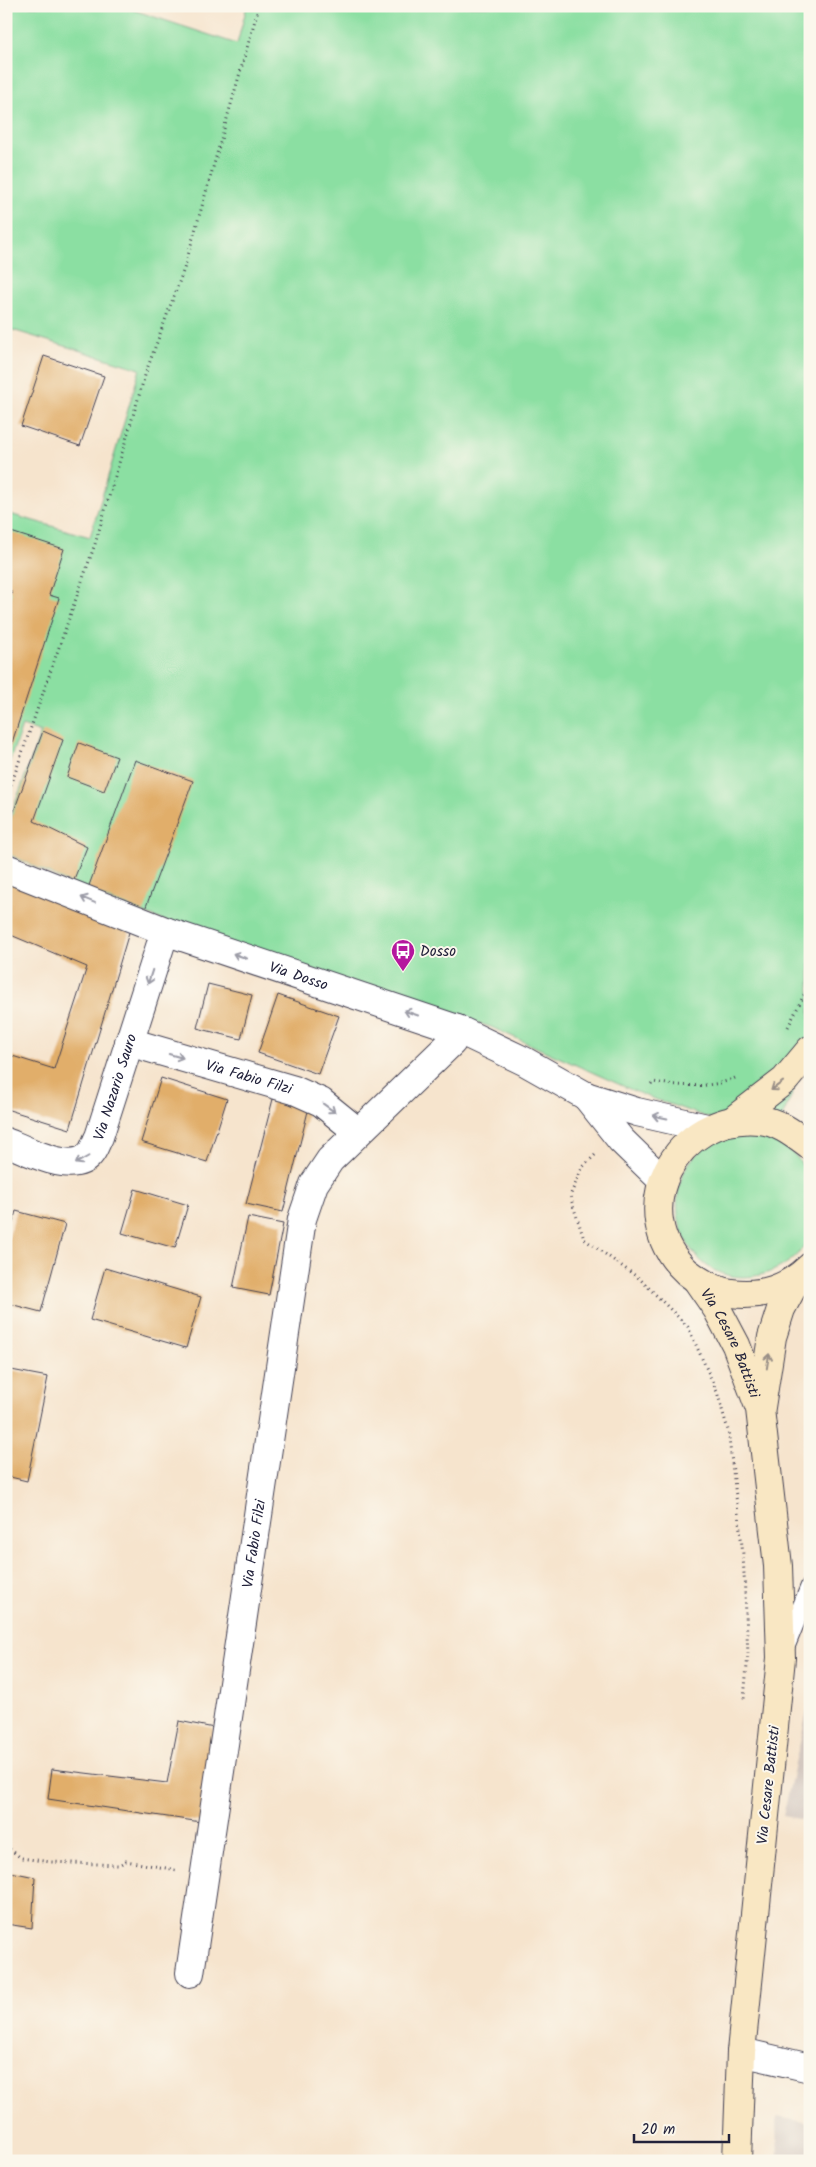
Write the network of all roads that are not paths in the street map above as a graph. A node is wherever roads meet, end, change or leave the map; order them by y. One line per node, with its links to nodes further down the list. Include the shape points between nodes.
1 (6, 868): 2 (street, Via Dosso, one-way to 1)
2 (165, 931): 3 (street, Via Dosso, one-way to 2); 4 (street, Via Nazario Sauro, one-way to 4)
3 (457, 1029): 6 (street, Via Dosso); 8 (street, Via Fabio Filzi, via 452,1042)
4 (129, 1042): 8 (street, Via Fabio Filzi, one-way to 8, via 294,1090 321,1102); 9 (street, Via Nazario Sauro, one-way to 9, via 90,1155 76,1164 60,1162)
5 (810, 1050): 7 (street, one-way to 7, via 785,1080)
6 (586, 1096): 7 (street, Via Dosso, one-way to 6, via 637,1112); 11 (street, Via Dosso, via 621,1140)
7 (720, 1124): 10 (street, via 761,1120 788,1130); 11 (street, via 688,1142 672,1160)
8 (358, 1132): 17 (street, Via Fabio Filzi, via 330,1160 314,1184 302,1219)
9 (6, 1142)
10 (810, 1146)
11 (663, 1181): 13 (street, via 660,1226 680,1265)
12 (805, 1274): 13 (street, via 774,1291 747,1295 721,1292); 14 (street, Via Cesare Battisti, one-way to 12, via 772,1337 781,1309)
13 (697, 1280): 14 (street, Via Cesare Battisti, via 736,1346)
14 (760, 1409): 16 (street, Via Cesare Battisti, via 778,1566)
15 (810, 1586): 16 (lane)
16 (781, 1658): 18 (street, Via Cesare Battisti)
17 (190, 1973)
18 (741, 2052): 19 (street); 20 (street, Via Cesare Battisti)
19 (810, 2068)
20 (737, 2161)

